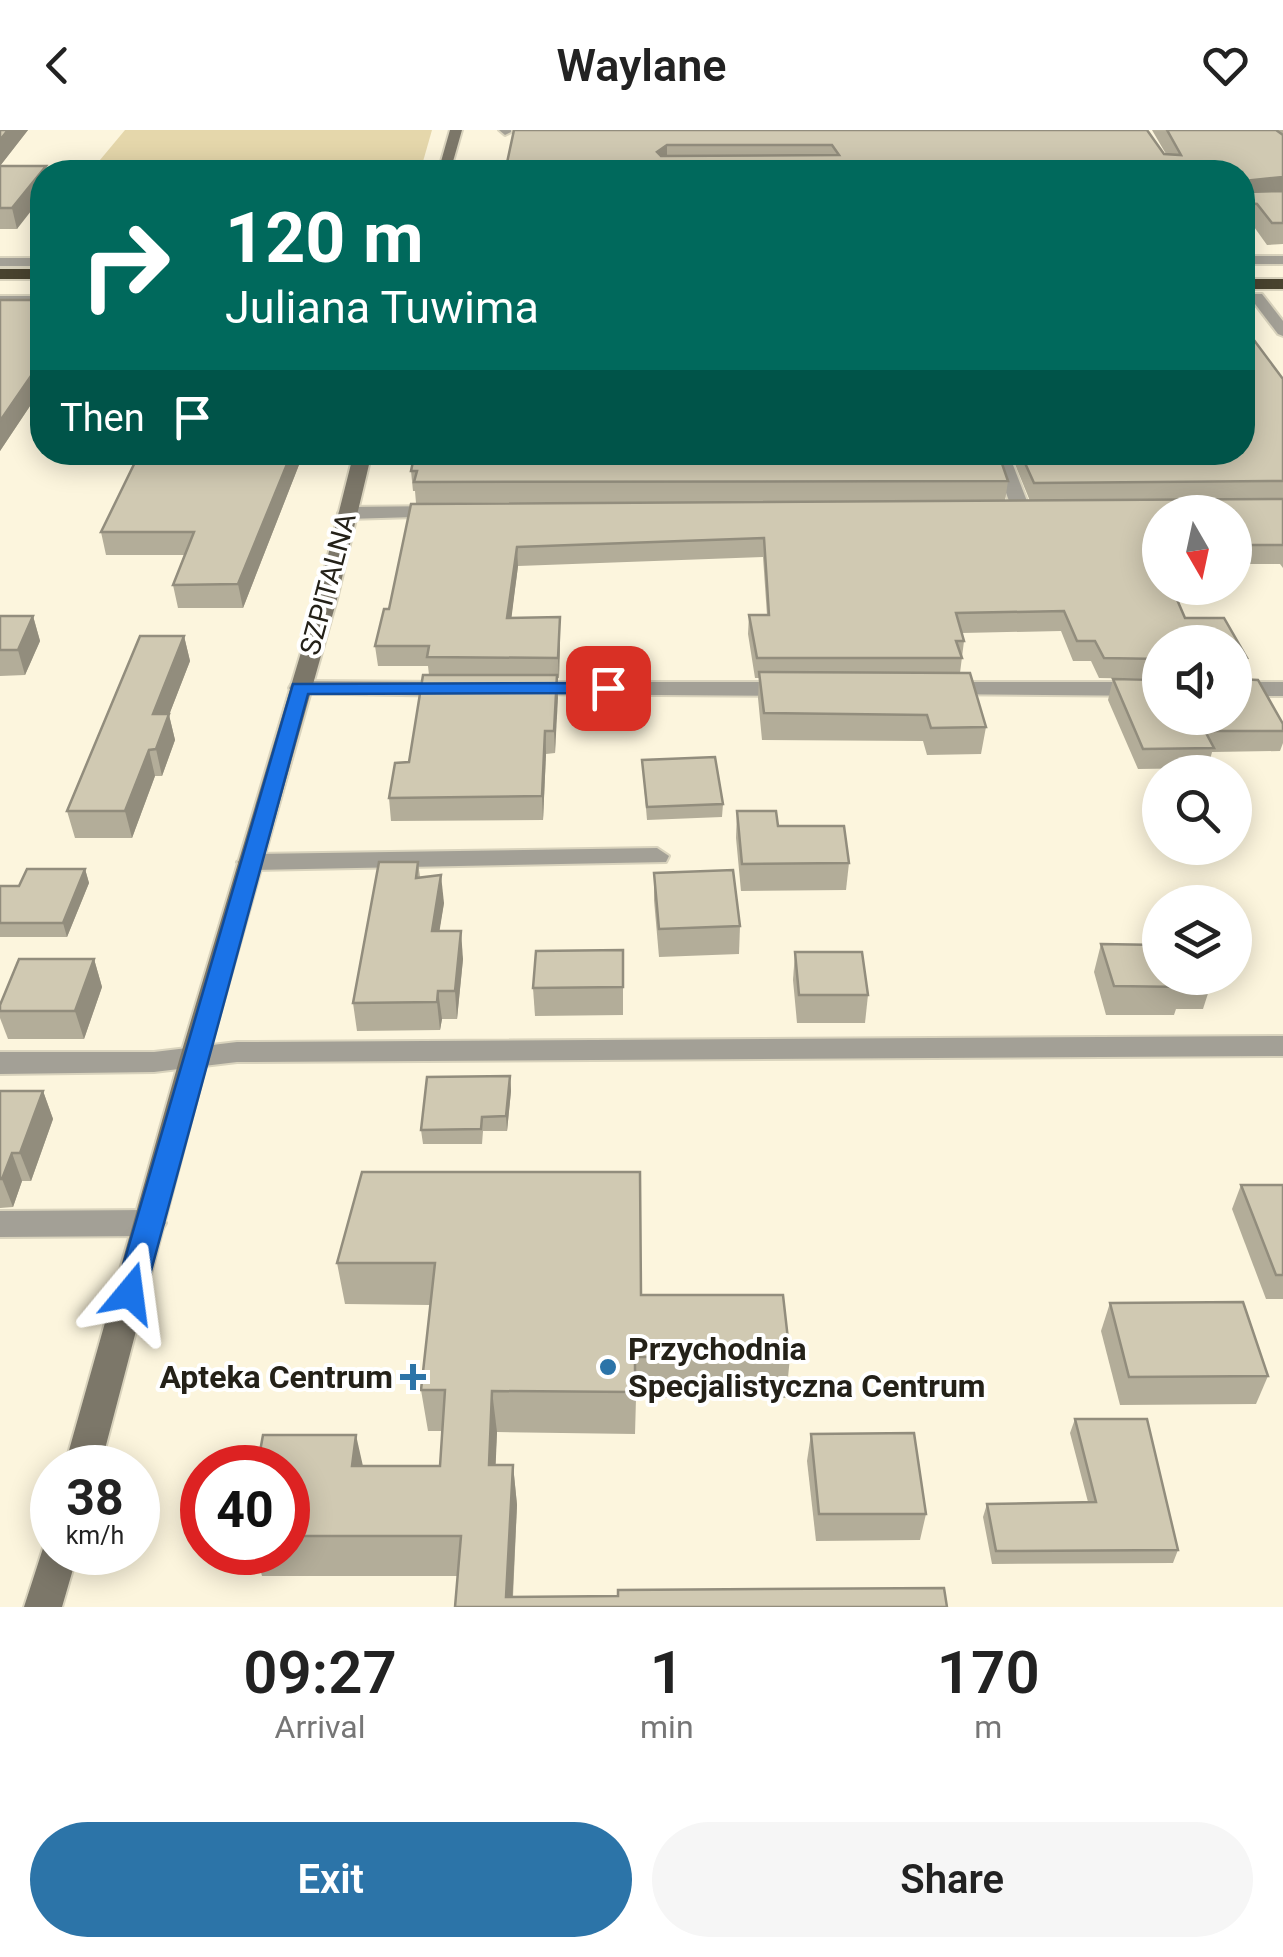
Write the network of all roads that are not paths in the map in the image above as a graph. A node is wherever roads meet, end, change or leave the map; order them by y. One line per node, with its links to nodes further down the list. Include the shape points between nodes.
1 (456, 130): 2 (street)
2 (447, 160)
3 (1255, 260): 4 (street)
4 (1283, 260)
5 (0, 262): 6 (street)
6 (30, 262)
7 (1255, 272): 8 (highway)
8 (1283, 272)
9 (0, 274): 10 (highway)
10 (30, 274)
11 (1283, 284): 14 (highway)
12 (0, 288): 13 (highway)
13 (30, 288)
14 (1255, 291)
15 (1255, 294): 16 (street)
16 (1283, 298)
17 (0, 300): 18 (street)
18 (30, 300)
19 (1255, 302): 20 (street)
20 (1283, 332)
21 (359, 465): 25 (street, SZPITALNA)
22 (1004, 465): 23 (street)
23 (1021, 509)
24 (458, 512): 25 (street)
25 (346, 513): 26 (street, SZPITALNA)
26 (300, 688): 27 (street); 35 (street, SZPITALNA)
27 (471, 688)
28 (510, 688): 29 (street)
29 (806, 689)
30 (924, 689): 31 (street)
31 (1142, 689)
32 (1252, 689): 33 (street)
33 (1283, 689)
34 (658, 856): 35 (street)
35 (250, 862): 37 (street, SZPITALNA)
36 (1283, 1046): 37 (street)
37 (194, 1057): 38 (street); 39 (street, SZPITALNA)
38 (0, 1064)
39 (150, 1223): 40 (street); 41 (street, SZPITALNA)
40 (0, 1224)
41 (88, 1445)
42 (52, 1575): 43 (street)
43 (44, 1607)

